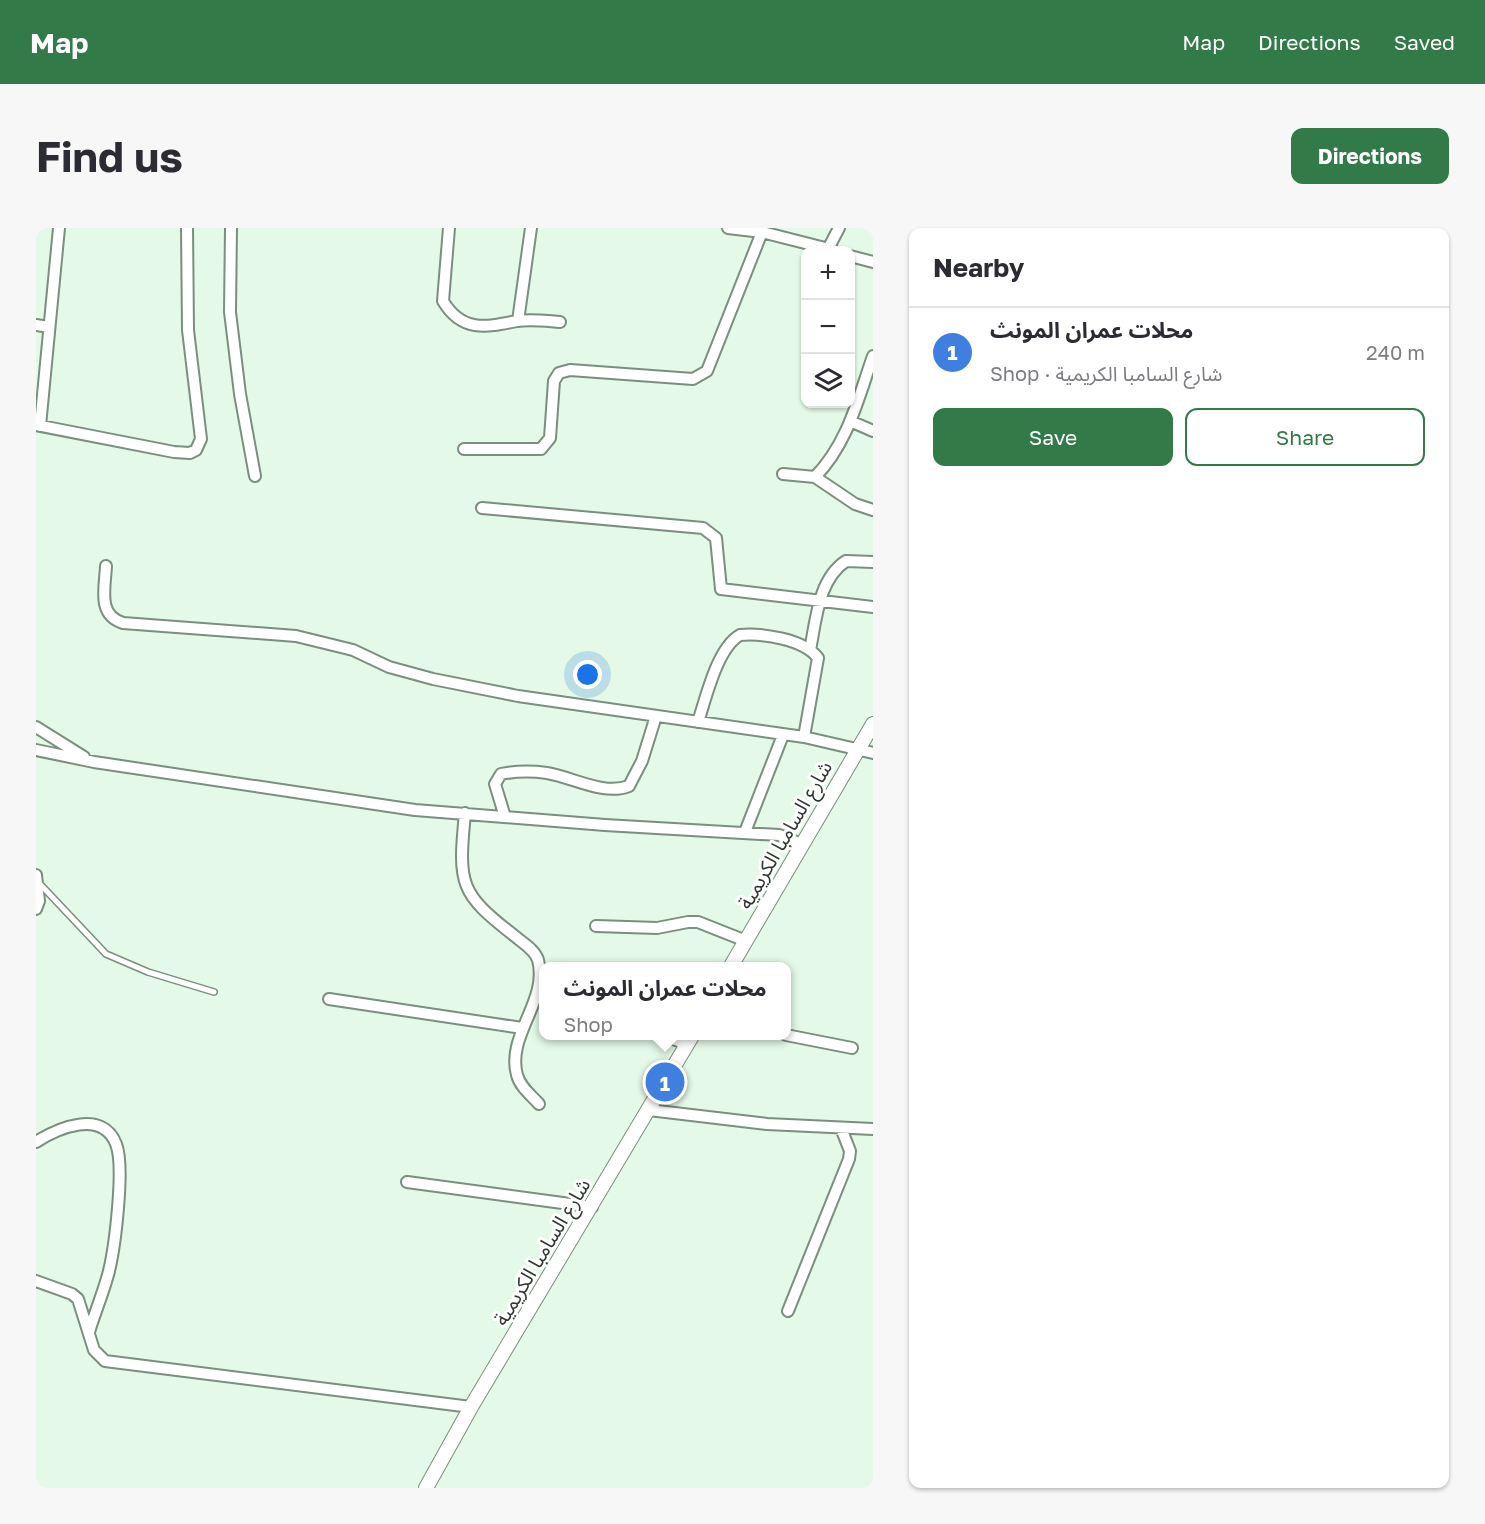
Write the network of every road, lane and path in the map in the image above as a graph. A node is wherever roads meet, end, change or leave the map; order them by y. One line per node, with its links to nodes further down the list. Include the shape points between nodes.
1 (59, 228): 16 (street)
2 (187, 228): 19 (street, via 188,330 201,439 196,450 174,452)
3 (231, 228): 23 (street, via 230,312)
4 (449, 228): 13 (street, via 443,301 447,308 476,327)
5 (531, 228): 13 (street)
6 (728, 228): 8 (street)
7 (839, 228): 10 (street)
8 (762, 232): 9 (street); 21 (street, via 707,371 701,376 693,379 570,370 559,373 554,381 550,438 546,445 541,449)
9 (815, 246)
10 (832, 246)
11 (855, 257): 12 (street)
12 (873, 262)
13 (518, 321): 14 (street)
14 (560, 322)
15 (36, 325): 16 (street)
16 (49, 327): 19 (street)
17 (873, 356): 18 (street)
18 (850, 421): 20 (street); 24 (street, via 843,440)
19 (38, 426)
20 (873, 431)
21 (464, 449)
22 (783, 474): 24 (street)
23 (255, 476)
24 (815, 477): 26 (street, via 855,504)
25 (482, 507): 29 (street, via 703,528 716,538 721,589)
26 (873, 510)
27 (873, 562): 29 (street, via 854,560 838,566)
28 (106, 566): 32 (street, via 105,608 110,617 123,623 296,636 353,650 413,675 518,696)
29 (820, 599): 30 (street); 31 (street)
30 (873, 607)
31 (810, 650): 33 (street, via 749,634 733,639 714,676); 37 (street, via 818,662)
32 (656, 716): 33 (street); 43 (street, via 642,761 629,786 621,790 547,773 501,774 495,784)
33 (698, 722): 36 (street)
34 (873, 724): 38 (main road, شارع السامبا الكريمية)
35 (36, 727): 41 (street)
36 (783, 735): 37 (street); 44 (street)
37 (804, 737): 38 (street)
38 (858, 749): 40 (street); 45 (main road, شارع السامبا الكريمية)
39 (36, 750): 41 (street)
40 (873, 753)
41 (94, 762): 42 (street, via 322,798)
42 (465, 813): 43 (street); 51 (street, via 465,884 480,909 534,953)
43 (505, 817): 44 (street)
44 (745, 832): 45 (street, via 779,835)
45 (801, 844): 49 (main road, شارع السامبا الكريمية)
46 (37, 878): 47 (street); 52 (lane, via 106,954 148,972)
47 (36, 909)
48 (596, 926): 49 (street, via 657,928 698,922)
49 (746, 941): 50 (main road, شارع السامبا الكريمية)
50 (733, 962)
51 (539, 982)
52 (214, 992)
53 (539, 997): 55 (street)
54 (328, 999): 55 (street)
55 (522, 1028): 59 (street, via 517,1075)
56 (791, 1036): 58 (street)
57 (689, 1040): 60 (main road, شارع السامبا الكريمية)
58 (852, 1048)
59 (539, 1104)
60 (649, 1110): 61 (street); 65 (main road, شارع السامبا الكريمية)
61 (841, 1128): 62 (street); 67 (street, via 849,1159)
62 (873, 1129)
63 (36, 1142): 68 (street, via 67,1126 89,1124 111,1136 116,1144 118,1197 114,1248)
64 (407, 1182): 65 (street)
65 (592, 1207): 69 (main road, شارع السامبا الكريمية)
66 (36, 1281): 68 (street, via 72,1294 82,1305)
67 (788, 1311)
68 (89, 1332): 69 (street, via 99,1357 116,1364)
69 (471, 1407): 70 (main road, شارع السامبا الكريمية)
70 (426, 1488)

